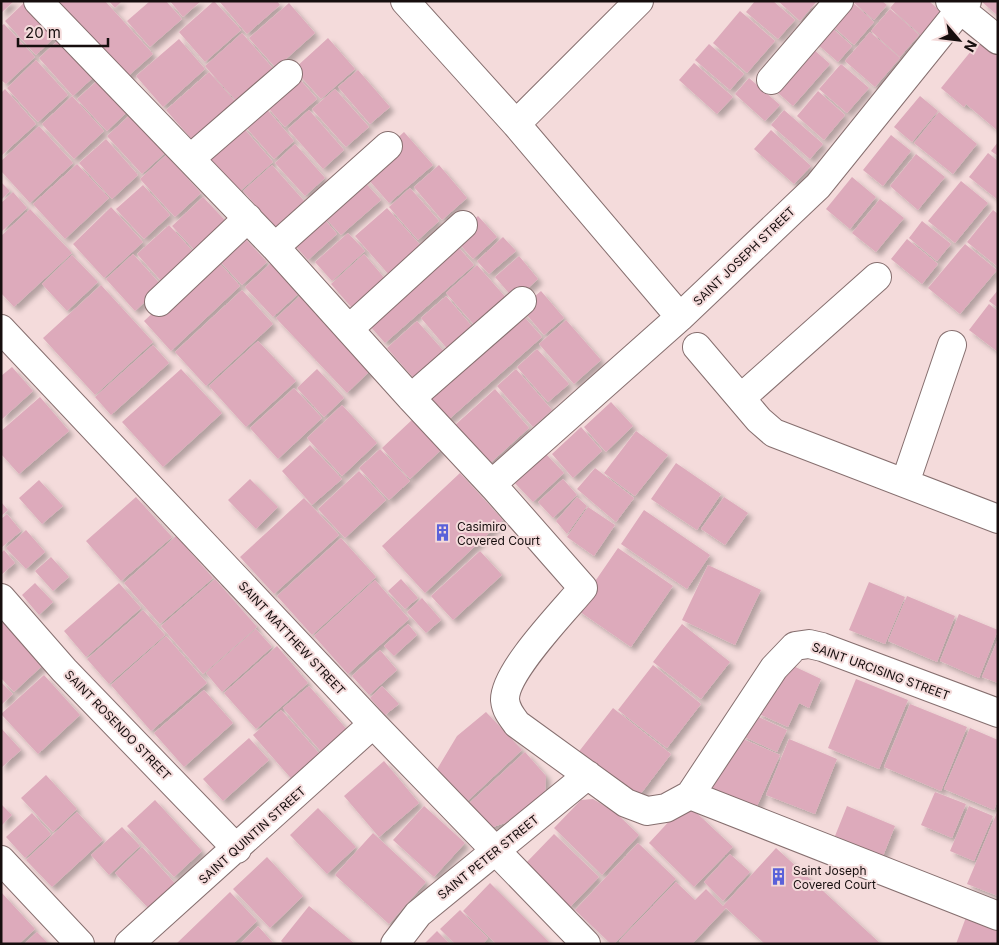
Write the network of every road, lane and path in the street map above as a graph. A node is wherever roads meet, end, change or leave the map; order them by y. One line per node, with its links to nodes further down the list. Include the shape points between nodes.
1 (38, 1): 11 (street)
2 (639, 1): 9 (street)
3 (839, 1): 8 (street)
4 (959, 4): 6 (street); 18 (street, SAINT JOSEPH STREET, via 818,186)
5 (415, 5): 9 (street)
6 (998, 40)
7 (288, 74): 11 (street)
8 (771, 80)
9 (516, 124): 18 (street)
10 (388, 146): 14 (street)
11 (191, 158): 12 (street)
12 (248, 218): 14 (street); 17 (street)
13 (463, 225): 20 (street)
14 (275, 247): 20 (street)
15 (877, 277): 24 (street)
16 (522, 301): 23 (street)
17 (159, 302)
18 (680, 317): 26 (street, SAINT JOSEPH STREET)
19 (1, 328): 30 (street, SAINT MATTHEW STREET)
20 (350, 328): 23 (street)
21 (952, 345): 25 (street)
22 (697, 347): 24 (street)
23 (410, 398): 26 (street)
24 (741, 398): 25 (street, via 774,433)
25 (904, 483): 27 (street)
26 (492, 484): 31 (street, via 583,588 517,668 507,686 505,700 508,713 517,724)
27 (998, 519)
28 (1, 598): 33 (street, SAINT ROSENDO STREET, via 64,670)
29 (998, 713): 32 (street, SAINT URCISING STREET, via 822,647 809,644 794,646 774,668)
30 (373, 724): 33 (street, SAINT QUINTIN STREET); 34 (street, SAINT MATTHEW STREET)
31 (588, 775): 32 (street, via 626,803 648,811 666,808); 34 (street, SAINT PETER STREET)
32 (690, 795): 36 (street)
33 (237, 849): 38 (street, SAINT QUINTIN STREET)
34 (496, 851): 39 (street, SAINT PETER STREET, via 418,914); 40 (street, SAINT MATTHEW STREET)
35 (1, 860): 37 (street)
36 (998, 916)
37 (80, 944)
38 (129, 944)
39 (395, 944)
40 (586, 944)

